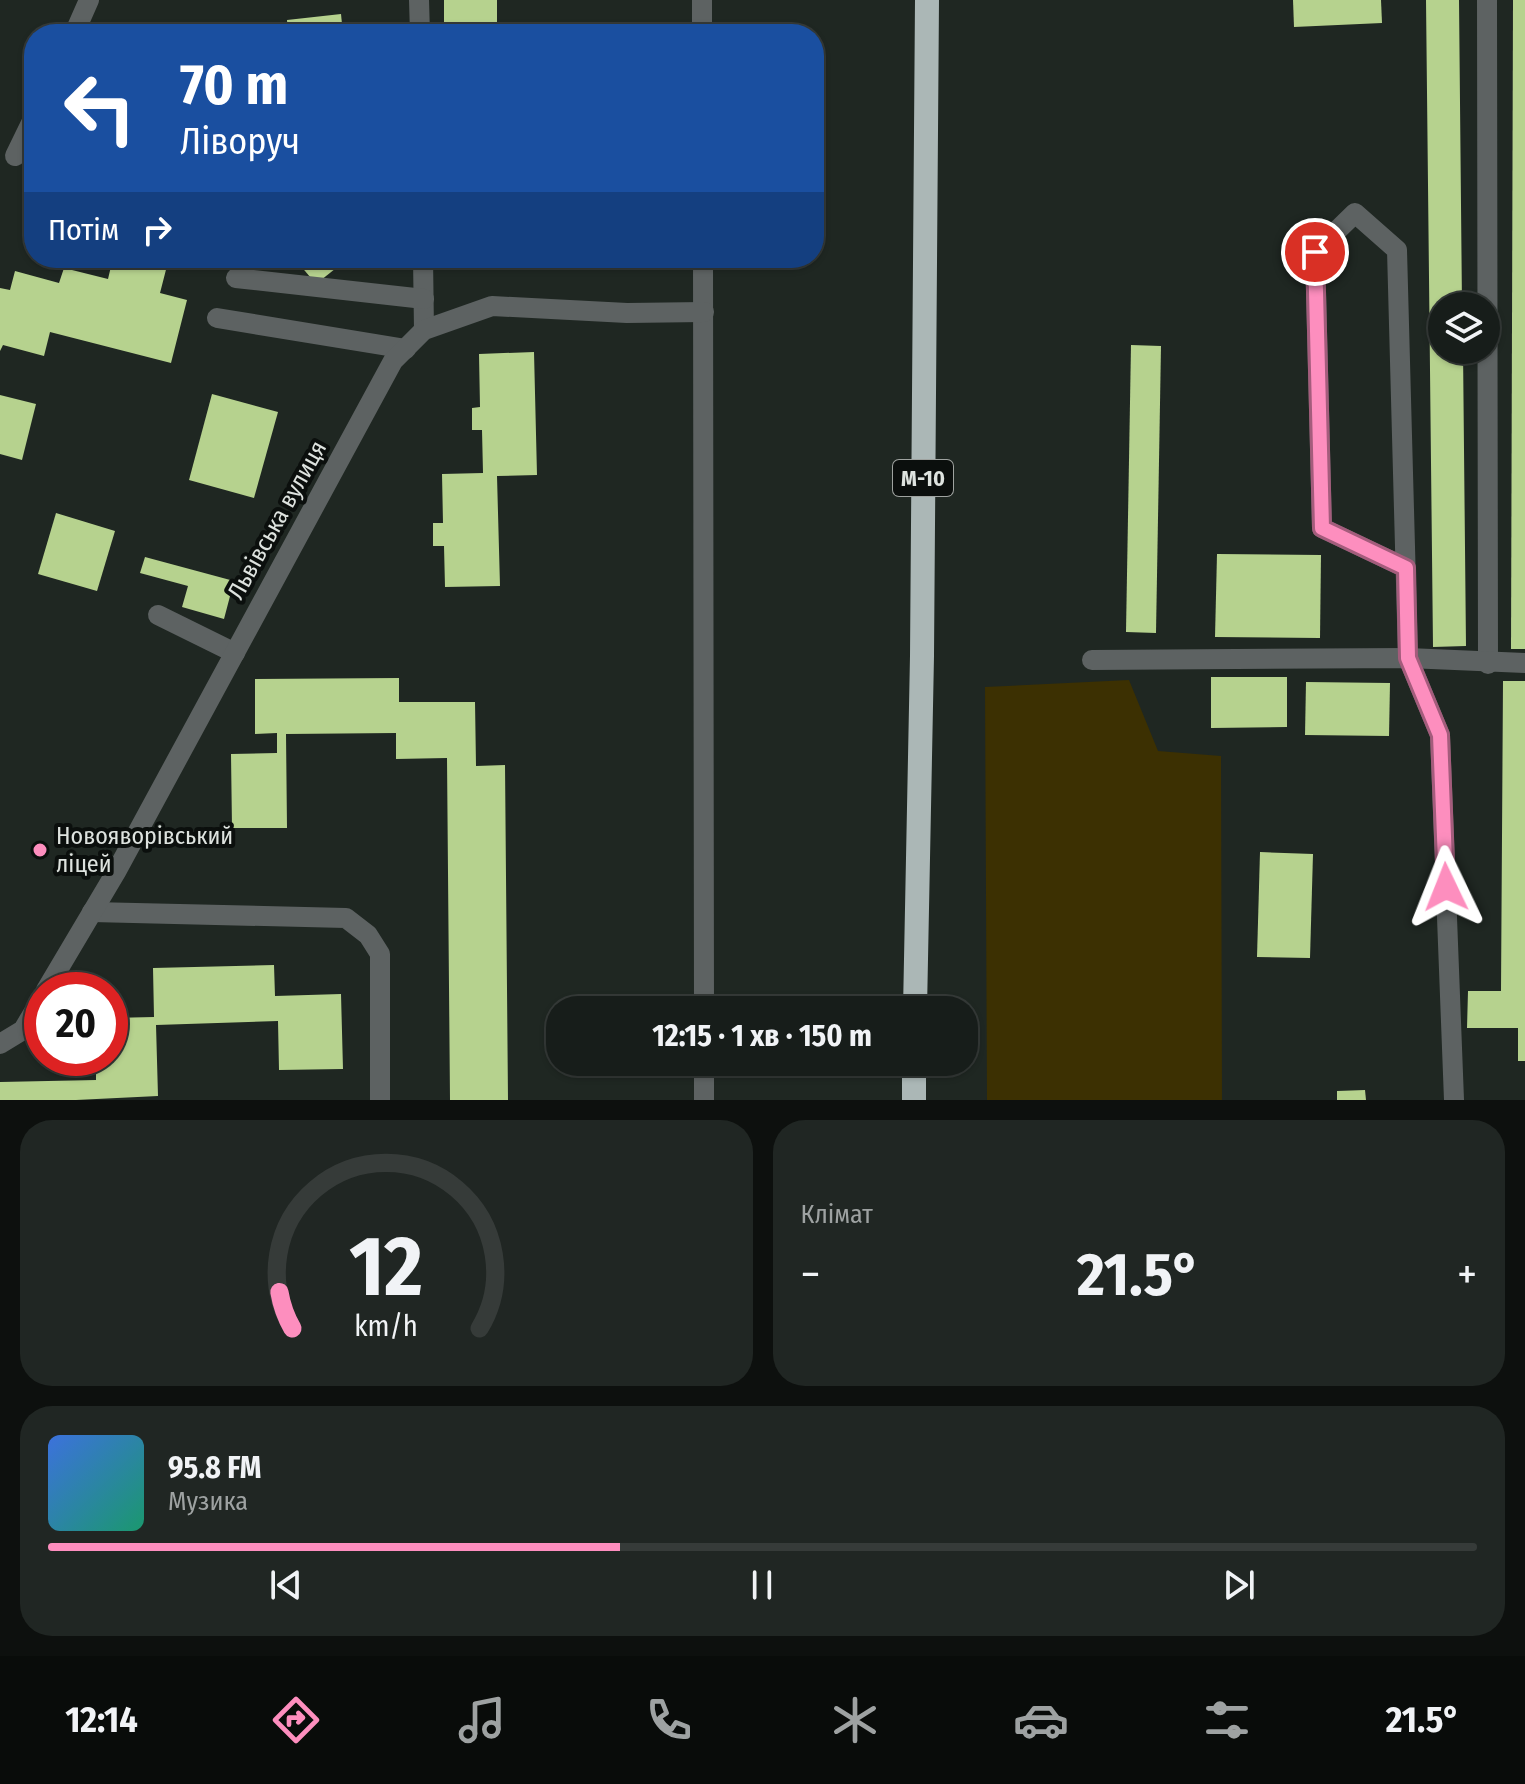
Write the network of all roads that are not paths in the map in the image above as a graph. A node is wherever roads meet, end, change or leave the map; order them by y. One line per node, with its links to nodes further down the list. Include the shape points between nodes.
1 (89, 0): 6 (street)
2 (419, 0): 7 (street)
3 (702, 0): 8 (street)
4 (927, 0): 29 (highway, М-10)
5 (1487, 0): 25 (street)
6 (78, 24)
7 (420, 24)
8 (702, 24)
9 (24, 138): 10 (street)
10 (15, 156)
11 (423, 268): 14 (street)
12 (703, 268): 15 (street)
13 (236, 278): 14 (street)
14 (424, 299): 17 (street)
15 (704, 312): 17 (street, Львівська вулиця, via 492,306); 28 (street)
16 (217, 318): 18 (street)
17 (424, 330): 18 (street, Львівська вулиця)
18 (406, 349): 21 (street, Львівська вулиця, via 393,361)
19 (1406, 568): 19 (street, via 1397,250 1355,213 1315,252 1322,528); 22 (street)
20 (158, 615): 21 (street)
21 (235, 653): 26 (street, Львівська вулиця)
22 (1408, 658): 23 (street); 25 (street); 37 (street, via 1440,735)
23 (1092, 660)
24 (1525, 663): 25 (street)
25 (1488, 664)
26 (92, 912): 27 (street, Львівська вулиця); 34 (street, via 346,918 368,935 380,954)
27 (57, 972)
28 (704, 996)
29 (915, 996)
30 (24, 1028): 31 (street)
31 (0, 1044)
32 (704, 1076): 35 (street)
33 (914, 1076): 36 (highway)
34 (380, 1100)
35 (704, 1100)
36 (914, 1100)
37 (1454, 1100)

